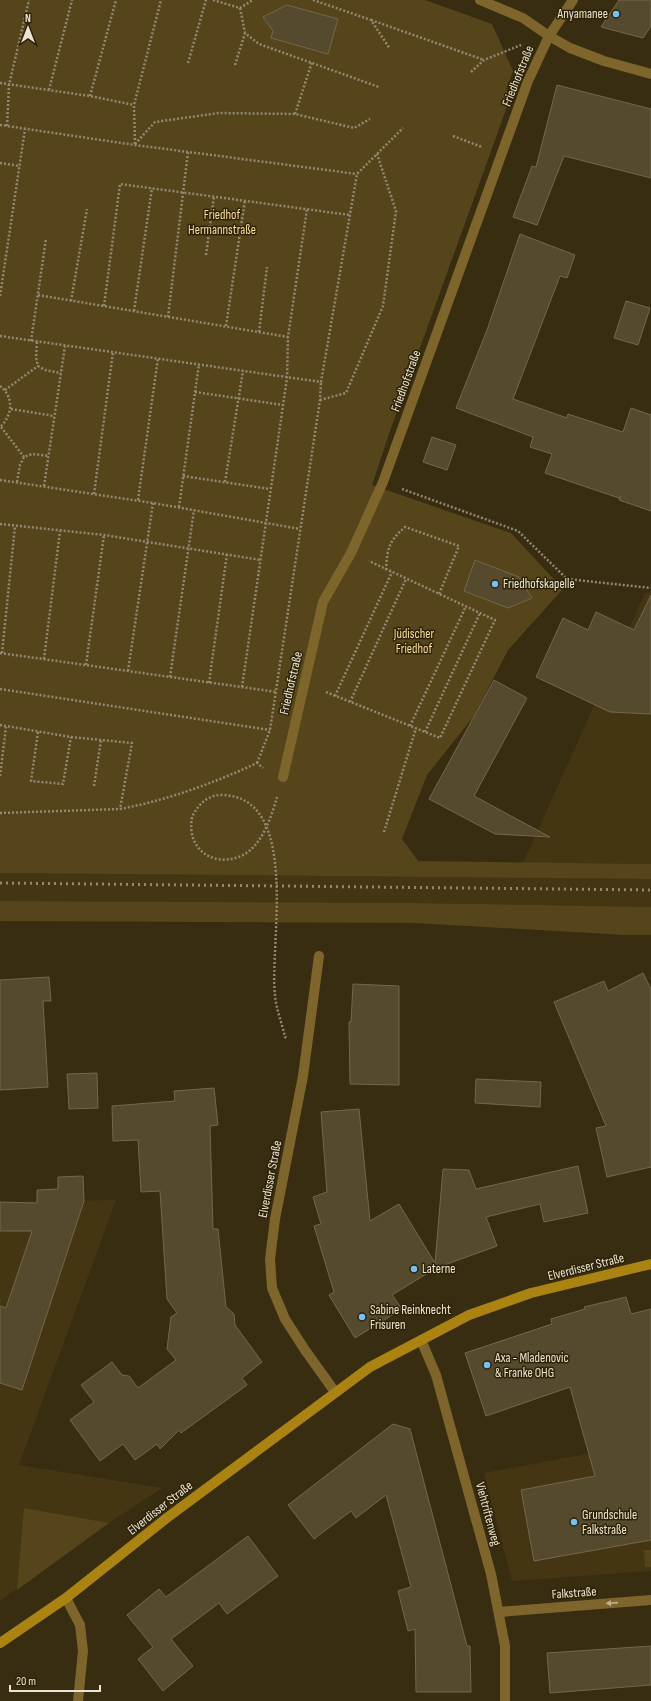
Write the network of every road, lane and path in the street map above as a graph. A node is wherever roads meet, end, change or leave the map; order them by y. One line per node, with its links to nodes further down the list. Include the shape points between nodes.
1 (29, 0): 24 (path)
2 (72, 0): 26 (path)
3 (116, 0): 27 (path)
4 (161, 0): 28 (path)
5 (206, 0): 19 (path)
6 (213, 0): 11 (path)
7 (253, 0): 11 (path)
8 (313, 0): 12 (path)
9 (480, 0): 14 (street, via 523,18)
10 (573, 0): 14 (street, Friedhofstraße)
11 (240, 8): 13 (path)
12 (371, 20): 15 (path); 17 (path)
13 (245, 33): 18 (path, via 259,44); 20 (path)
14 (549, 36): 22 (street, via 604,62); 39 (street, Friedhofstraße, via 528,81)
15 (390, 49)
16 (505, 50): 17 (path)
17 (484, 60): 21 (path)
18 (312, 62): 25 (path); 29 (path)
19 (188, 64)
20 (235, 66)
21 (471, 72)
22 (651, 74)
23 (0, 83): 24 (path)
24 (9, 84): 26 (path); 32 (path)
25 (379, 87)
26 (49, 90): 27 (path)
27 (90, 96): 28 (path)
28 (134, 105): 36 (path)
29 (295, 114): 30 (path, via 354,128); 36 (path, via 218,113 154,122)
30 (370, 119)
31 (0, 124): 32 (path)
32 (6, 126): 34 (path)
33 (403, 128): 38 (path)
34 (25, 129): 36 (path); 41 (path)
35 (453, 136): 39 (path)
36 (135, 145): 37 (path)
37 (188, 152): 42 (path); 44 (path)
38 (377, 154): 42 (path); 78 (path, via 396,212 383,306 346,393)
39 (502, 155): 89 (street, Friedhofstraße)
40 (0, 163): 41 (path)
41 (20, 166): 54 (path)
42 (357, 174): 49 (path)
43 (152, 188): 44 (path); 56 (path, via 120,184); 57 (path)
44 (183, 192): 45 (path); 58 (path)
45 (214, 196): 46 (path); 51 (path)
46 (245, 200): 48 (path); 59 (path)
47 (87, 209): 55 (path)
48 (307, 209): 49 (path); 62 (path)
49 (350, 215): 73 (path)
50 (46, 239): 53 (path)
51 (206, 255)
52 (267, 267): 60 (path)
53 (38, 295): 55 (path); 63 (path)
54 (0, 296)
55 (71, 301): 56 (path)
56 (104, 306): 57 (path)
57 (134, 311): 58 (path)
58 (168, 317): 59 (path)
59 (226, 326): 60 (path)
60 (259, 332): 62 (path)
61 (0, 336): 63 (path)
62 (288, 337): 72 (path)
63 (31, 341): 64 (path)
64 (37, 342): 65 (path); 69 (path)
65 (65, 346): 66 (path); 71 (path)
66 (114, 352): 67 (path); 92 (path)
67 (158, 358): 68 (path); 93 (path)
68 (199, 364): 70 (path); 76 (path)
69 (38, 366): 71 (path); 75 (path)
70 (243, 371): 72 (path); 77 (path)
71 (61, 373): 81 (path)
72 (287, 378): 73 (path); 79 (path)
73 (321, 382): 78 (path)
74 (0, 386): 75 (path)
75 (5, 390): 80 (path, via 10,399)
76 (195, 392): 77 (path); 85 (path)
77 (239, 399): 79 (path); 88 (path)
78 (320, 400): 100 (path)
79 (283, 405): 91 (path)
80 (11, 409): 81 (path); 82 (path, via 8,419)
81 (54, 416): 83 (path)
82 (0, 427): 84 (path)
83 (49, 456): 84 (path, via 32,454); 90 (path)
84 (24, 457): 87 (path)
85 (183, 476): 88 (path); 95 (path)
86 (0, 480): 87 (path)
87 (17, 482): 90 (path)
88 (225, 482): 91 (path)
89 (383, 482): 105 (street, Friedhofstraße); 111 (path, via 518,531 567,579)
90 (44, 486): 92 (path)
91 (270, 489): 97 (path)
92 (94, 494): 93 (path)
93 (138, 500): 94 (path)
94 (153, 503): 95 (path); 103 (path)
95 (179, 507): 96 (path)
96 (194, 510): 97 (path); 104 (path)
97 (266, 522): 100 (path); 107 (path)
98 (0, 524): 99 (path)
99 (15, 526): 101 (path); 115 (path)
100 (300, 529): 123 (path)
101 (60, 531): 102 (path); 116 (path)
102 (104, 535): 103 (path); 117 (path)
103 (147, 542): 104 (path); 118 (path)
104 (189, 548): 106 (path); 119 (path)
105 (351, 553): 108 (path); 138 (street, Friedhofstraße, via 323,602)
106 (227, 554): 107 (path); 120 (path)
107 (261, 560): 121 (path)
108 (386, 570): 109 (path); 112 (path, via 387,553 393,537 405,527 459,546)
109 (392, 572): 110 (path); 125 (path)
110 (406, 579): 112 (path); 126 (path)
111 (651, 588)
112 (439, 594): 113 (path)
113 (466, 606): 114 (path); 128 (path)
114 (480, 613): 133 (path); 133 (path, via 495,620 440,738)
115 (1, 653): 116 (path)
116 (44, 659): 117 (path)
117 (86, 665): 118 (path)
118 (128, 671): 119 (path)
119 (170, 677): 120 (path)
120 (209, 683): 121 (path)
121 (242, 687): 123 (path)
122 (0, 689): 131 (path)
123 (277, 692): 131 (path)
124 (326, 692): 125 (path)
125 (335, 696): 126 (path)
126 (350, 702): 128 (path)
127 (0, 725): 129 (path)
128 (410, 726): 130 (path)
129 (6, 727): 132 (path); 137 (path)
130 (416, 728): 133 (path); 143 (path)
131 (270, 730): 136 (path)
132 (38, 732): 134 (path); 134 (path, via 31,781 63,784)
133 (425, 732)
134 (70, 737): 135 (path)
135 (101, 740): 139 (path); 141 (path, via 132,743)
136 (257, 762): 138 (path, via 271,774); 141 (path, via 220,781)
137 (0, 776)
138 (283, 777)
139 (94, 786)
140 (275, 805): 145 (path, via 270,820 266,826 260,838 253,847 245,854 231,859 218,860 206,856 197,847 191,833 191,819 197,807 205,800 218,795 235,795 250,804 263,819 266,826 272,839 276,873 275,995 285,1036)
141 (120, 809): 142 (path)
142 (0, 813)
143 (384, 832)
144 (319, 956): 145 (street, Elverdisser Straße)
145 (305, 1051): 148 (street, Elverdisser Straße, via 303,1076 275,1219 270,1259 272,1288 285,1318)
146 (651, 1264): 147 (main road, Elverdisser Straße, via 531,1293 469,1314)
147 (421, 1340): 148 (main road, Elverdisser Straße, via 370,1367); 151 (street, Viehtriftenweg, via 436,1375 491,1574)
148 (335, 1392): 149 (main road, Elverdisser Straße, via 168,1517)
149 (66, 1598): 152 (main road, Elverdisser Straße); 153 (street, via 80,1625 83,1651)
150 (651, 1600): 151 (street, Falkstraße, one-way to 151)
151 (499, 1612): 154 (street, Viehtriftenweg, via 505,1646)
152 (0, 1643)
153 (78, 1701)
154 (505, 1701)

